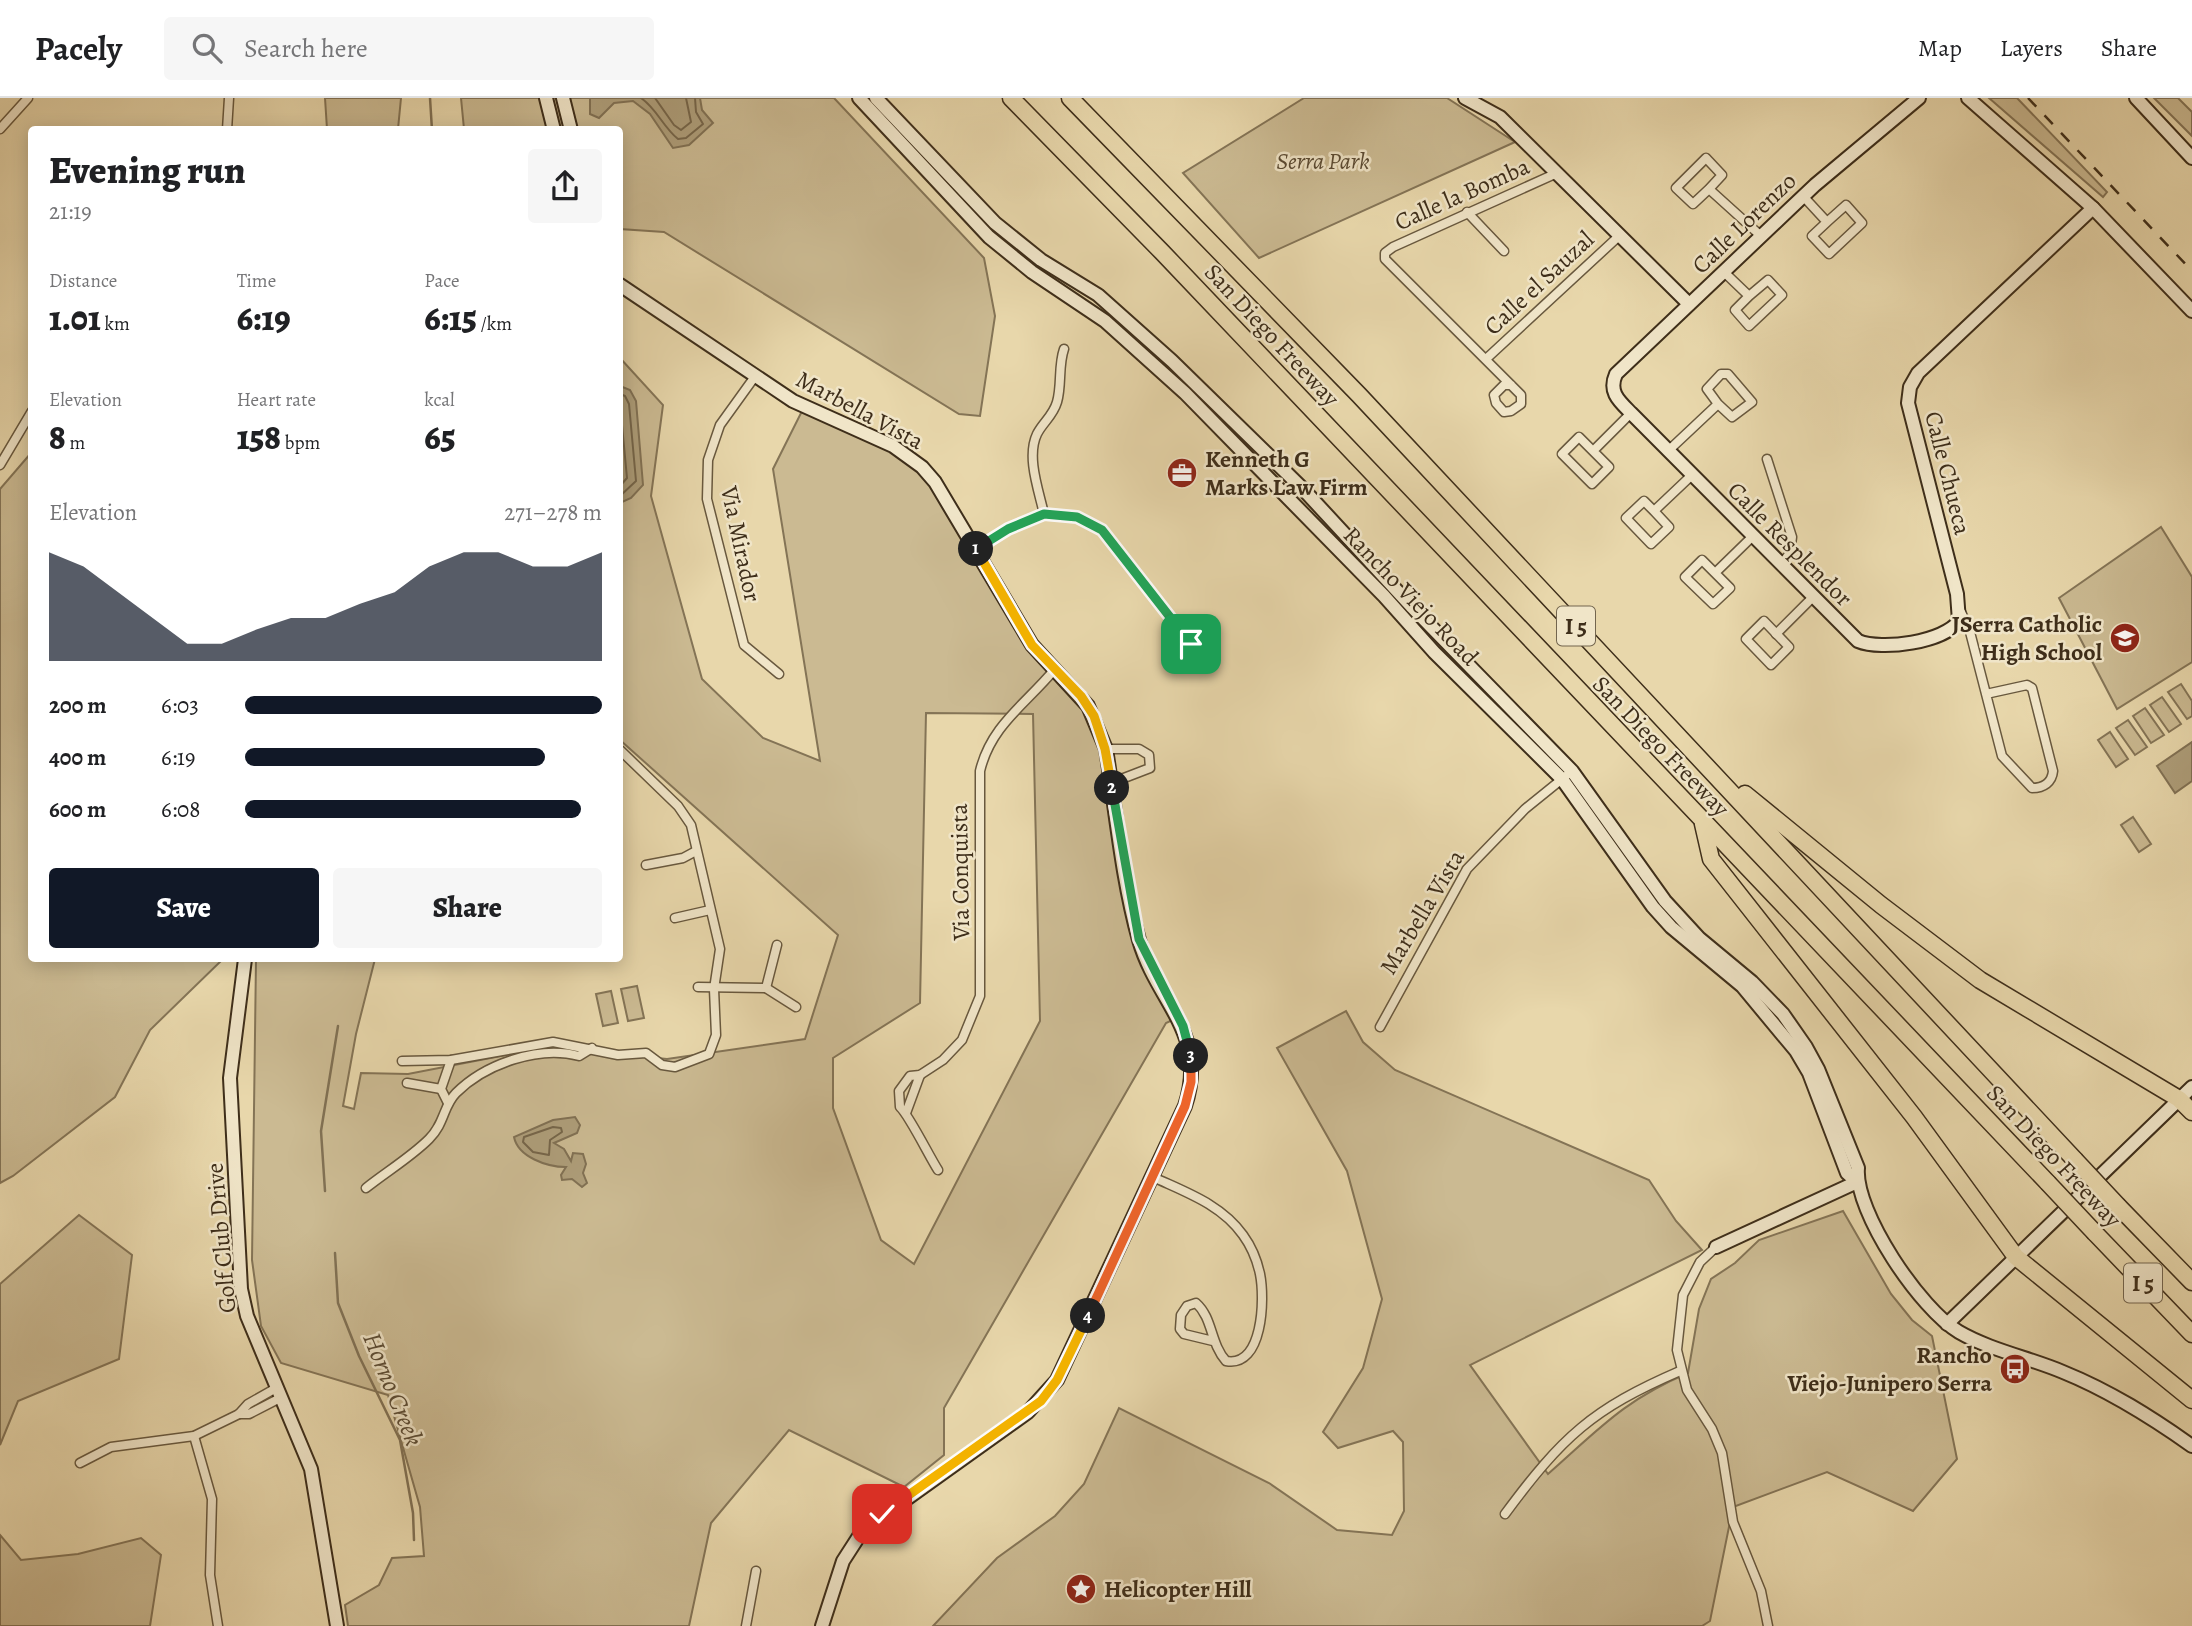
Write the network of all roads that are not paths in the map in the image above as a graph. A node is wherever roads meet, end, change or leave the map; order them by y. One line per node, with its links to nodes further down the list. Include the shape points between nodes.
1 (28, 98): 13 (street)
2 (229, 98): 14 (street)
3 (546, 98): 15 (street)
4 (563, 98): 16 (street)
5 (859, 98): 62 (street, Rancho Viejo Road, via 989,236 1032,272 1105,321 1185,393 1434,652)
6 (876, 98): 62 (street, Rancho Viejo Road, via 995,223 1030,252 1098,295 1303,489)
7 (1011, 98): 64 (highway, San Diego Freeway / I 5)
8 (1070, 98): 61 (highway, San Diego Freeway / I 5, via 1359,395)
9 (1465, 98): 19 (street, via 1500,117)
10 (1919, 98): 21 (street, Calle Lorenzo)
11 (1968, 98): 22 (street)
12 (2136, 98): 18 (street)
13 (18, 103): 17 (street)
14 (227, 126)
15 (553, 126)
16 (570, 126)
17 (0, 129)
18 (2192, 158)
19 (1557, 173): 23 (street, Calle la Bomba); 25 (street)
20 (1709, 188): 20 (street, via 1722,175 1706,158 1676,188 1693,204); 26 (street)
21 (1803, 196): 24 (street); 26 (street, Calle Lorenzo)
22 (2093, 208): 32 (street); 53 (street, Calle Chueca, via 1918,373 1910,387 1911,418)
23 (1467, 212): 27 (street); 34 (street, Calle la Bomba, via 1385,253 1385,259)
24 (1827, 222): 24 (street, via 1812,236 1829,254 1862,223 1846,205)
25 (1619, 236): 31 (street); 34 (street, Calle el Sauzal)
26 (1761, 236): 28 (street, Calle Lorenzo)
27 (1504, 251)
28 (1724, 272): 30 (street); 31 (street, Calle Lorenzo)
29 (623, 287): 35 (street, Marbella Vista)
30 (1749, 296): 30 (street, via 1735,310 1749,326 1782,295 1768,280)
31 (1689, 304): 37 (street, Calle Lorenzo, via 1616,374)
32 (2192, 311)
33 (1064, 349): 47 (street, via 1058,400 1034,442)
34 (1486, 359): 36 (street)
35 (756, 375): 49 (street, Marbella Vista, via 804,407 914,460 935,482); 57 (street, Via Mirador, via 720,425 708,460 707,499 744,645)
36 (1511, 385)
37 (1612, 390): 39 (street, Calle Resplendor)
38 (1718, 404): 38 (street, via 1736,417 1751,405 1728,374 1721,374 1707,389); 42 (street)
39 (1631, 413): 41 (street); 42 (street, Calle Resplendor)
40 (28, 418): 44 (street)
41 (1593, 451): 41 (street, via 1609,467 1592,484 1562,454 1579,437)
42 (1668, 451): 45 (street, Calle Resplendor)
43 (1767, 460): 50 (street, via 1792,537 1790,553)
44 (0, 465)
45 (1692, 475): 46 (street); 48 (street, Calle Resplendor)
46 (1654, 511): 46 (street, via 1669,527 1651,544 1626,518 1644,501)
47 (1044, 514): 49 (street); 55 (street, via 1077,517 1102,530)
48 (1753, 536): 50 (street, Calle Resplendor); 51 (street)
49 (975, 549): 56 (street, Marbella Vista, via 1032,645)
50 (1780, 565): 52 (street, Calle Resplendor)
51 (1715, 573): 51 (street, via 1730,588 1713,604 1685,577 1702,560)
52 (1813, 597): 53 (street, Calle Resplendor, via 1851,636 1877,646 1945,633 1954,629); 54 (street)
53 (1961, 612): 58 (street, Calle Chueca)
54 (1776, 634): 54 (street, via 1789,647 1771,664 1746,639 1764,621)
55 (1191, 644)
56 (1054, 670): 59 (street, Marbella Vista, via 1088,706); 79 (street, Via Conquista, via 1000,726 983,759 978,784 980,996 962,1041)
57 (779, 674)
58 (1986, 694): 58 (street, Calle Chueca, via 2027,685 2032,688 2053,771 2046,785 2032,788 2002,756)
59 (1105, 749): 63 (street, Marbella Vista); 63 (street, via 1139,750 1149,755 1150,768)
60 (623, 753): 65 (street, via 684,813)
61 (1696, 754): 83 (highway, via 1980,980); 93 (highway, San Diego Freeway / I 5, bridge)
62 (1567, 775): 75 (street, Marbella Vista, via 1525,809 1467,869); 89 (street, Rancho Viejo Road, via 1636,886 1742,986 1788,1040 1809,1073 1847,1173)
63 (1111, 783): 88 (street, Marbella Vista, via 1139,939 1183,1026 1191,1057 1188,1097)
64 (1702, 822): 92 (highway, via 1711,859 1914,1117); 95 (highway, San Diego Freeway / I 5, bridge)
65 (696, 851): 66 (street); 67 (street)
66 (646, 865)
67 (710, 910): 68 (street); 73 (street, via 720,949)
68 (675, 918)
69 (777, 945): 72 (street)
70 (245, 962): 98 (street, Golf Club Drive, via 230,1078 242,1289 247,1316)
71 (698, 987): 73 (street)
72 (766, 988): 73 (street); 74 (street)
73 (714, 989): 76 (street, via 716,1035 709,1054 675,1067 646,1054 618,1055)
74 (796, 1007)
75 (1380, 1027)
76 (592, 1048): 77 (street, via 553,1042); 84 (street, via 579,1056 525,1056 483,1074)
77 (451, 1060): 78 (street); 82 (street)
78 (402, 1061)
79 (920, 1076): 86 (street); 86 (street, Via Conquista, via 910,1076 899,1091 900,1107)
80 (407, 1083): 82 (street)
81 (2192, 1087): 83 (street)
82 (442, 1089): 84 (street)
83 (2179, 1099): 85 (highway); 92 (street)
84 (448, 1103): 90 (street, via 442,1124 428,1141)
85 (2192, 1112)
86 (906, 1113): 87 (street, Via Conquista)
87 (938, 1170)
88 (1153, 1177): 96 (street, via 1223,1213 1255,1257 1262,1307 1251,1350 1246,1359 1226,1361); 108 (street, Marbella Vista, via 1052,1389 1028,1412 863,1530 844,1561)
89 (1857, 1181): 91 (street); 94 (street, Rancho Viejo Road, via 1867,1211 1894,1256 1915,1289)
90 (366, 1188)
91 (1716, 1247): 97 (street, via 1700,1262 1683,1295 1676,1334)
92 (2016, 1257): 94 (street); 99 (highway)
93 (2192, 1282)
94 (1947, 1324): 101 (street, Rancho Viejo Road, via 2109,1392)
95 (2192, 1334)
96 (1213, 1341): 96 (street, via 1204,1310 1196,1303 1187,1306 1180,1329)
97 (1680, 1371): 103 (street, via 1609,1405 1574,1431 1543,1462); 109 (street, via 1722,1453 1733,1522 1760,1591)
98 (280, 1392): 100 (street, via 250,1414); 106 (street, Golf Club Drive, via 311,1469)
99 (2192, 1400)
100 (194, 1436): 102 (street, via 111,1447); 105 (street, via 212,1499 210,1575)
101 (2192, 1446)
102 (80, 1463)
103 (1505, 1514)
104 (756, 1571): 107 (street)
105 (218, 1626)
106 (337, 1626)
107 (746, 1626)
108 (822, 1626)
109 (1768, 1626)

